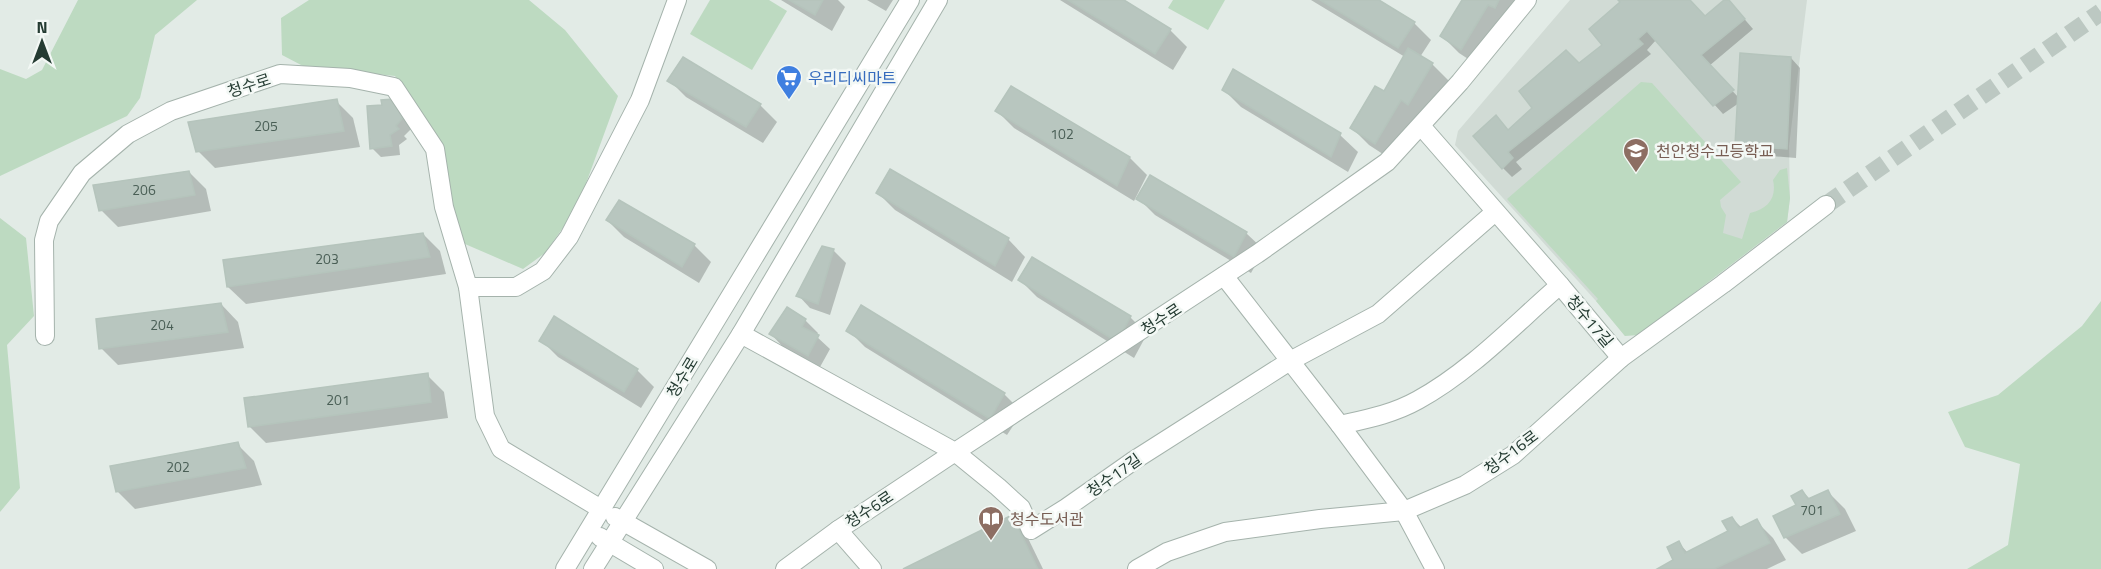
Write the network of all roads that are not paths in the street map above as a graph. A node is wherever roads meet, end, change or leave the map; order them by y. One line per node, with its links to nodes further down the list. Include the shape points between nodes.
1 (677, 0): 10 (street, via 640,100 569,237 543,271 516,287)
2 (910, 0): 18 (street, 청수로)
3 (938, 0): 11 (street, 청수로)
4 (1527, 0): 5 (street, 청수로)
5 (1421, 126): 7 (street); 8 (street, 청수로, via 1387,162)
6 (1826, 205): 13 (street, 청수16로)
7 (1495, 212): 9 (street, 청수17길); 14 (street, 청수17길, via 1378,314)
8 (1224, 276): 14 (street); 16 (street, 청수로)
9 (1560, 285): 13 (street, 청수17길); 15 (street, 청수17길, via 1459,373 1418,400 1382,416)
10 (468, 287): 12 (street, 청수로, via 444,207 435,149 394,87 350,78 280,74 171,111 128,134 82,173 50,221 44,240); 17 (street, 청수로, via 485,416 501,448)
11 (741, 334): 16 (street); 20 (street, 청수로)
12 (45, 336)
13 (1621, 358): 19 (street, 청수16로, via 1513,455 1465,485)
14 (1290, 361): 15 (street); 16 (street, 청수17길, via 1031,530 1021,508)
15 (1340, 425): 19 (street)
16 (955, 452): 21 (street, 청수6로)
17 (574, 493): 18 (street, 청수로); 22 (street, via 587,512)
18 (601, 509): 20 (street); 22 (street, 청수로)
19 (1404, 511): 30 (street, 청수16로, via 1225,532 1167,552); 31 (street)
20 (624, 522): 23 (street, 청수로); 27 (street)
21 (838, 530): 28 (street, 청수6로); 29 (street)
22 (588, 531): 23 (street); 24 (street, 청수로)
23 (611, 543): 25 (street, 청수로); 26 (street)
24 (565, 569)
25 (593, 569)
26 (654, 569)
27 (707, 569)
28 (785, 569)
29 (872, 569)
30 (1137, 569)
31 (1435, 569)

